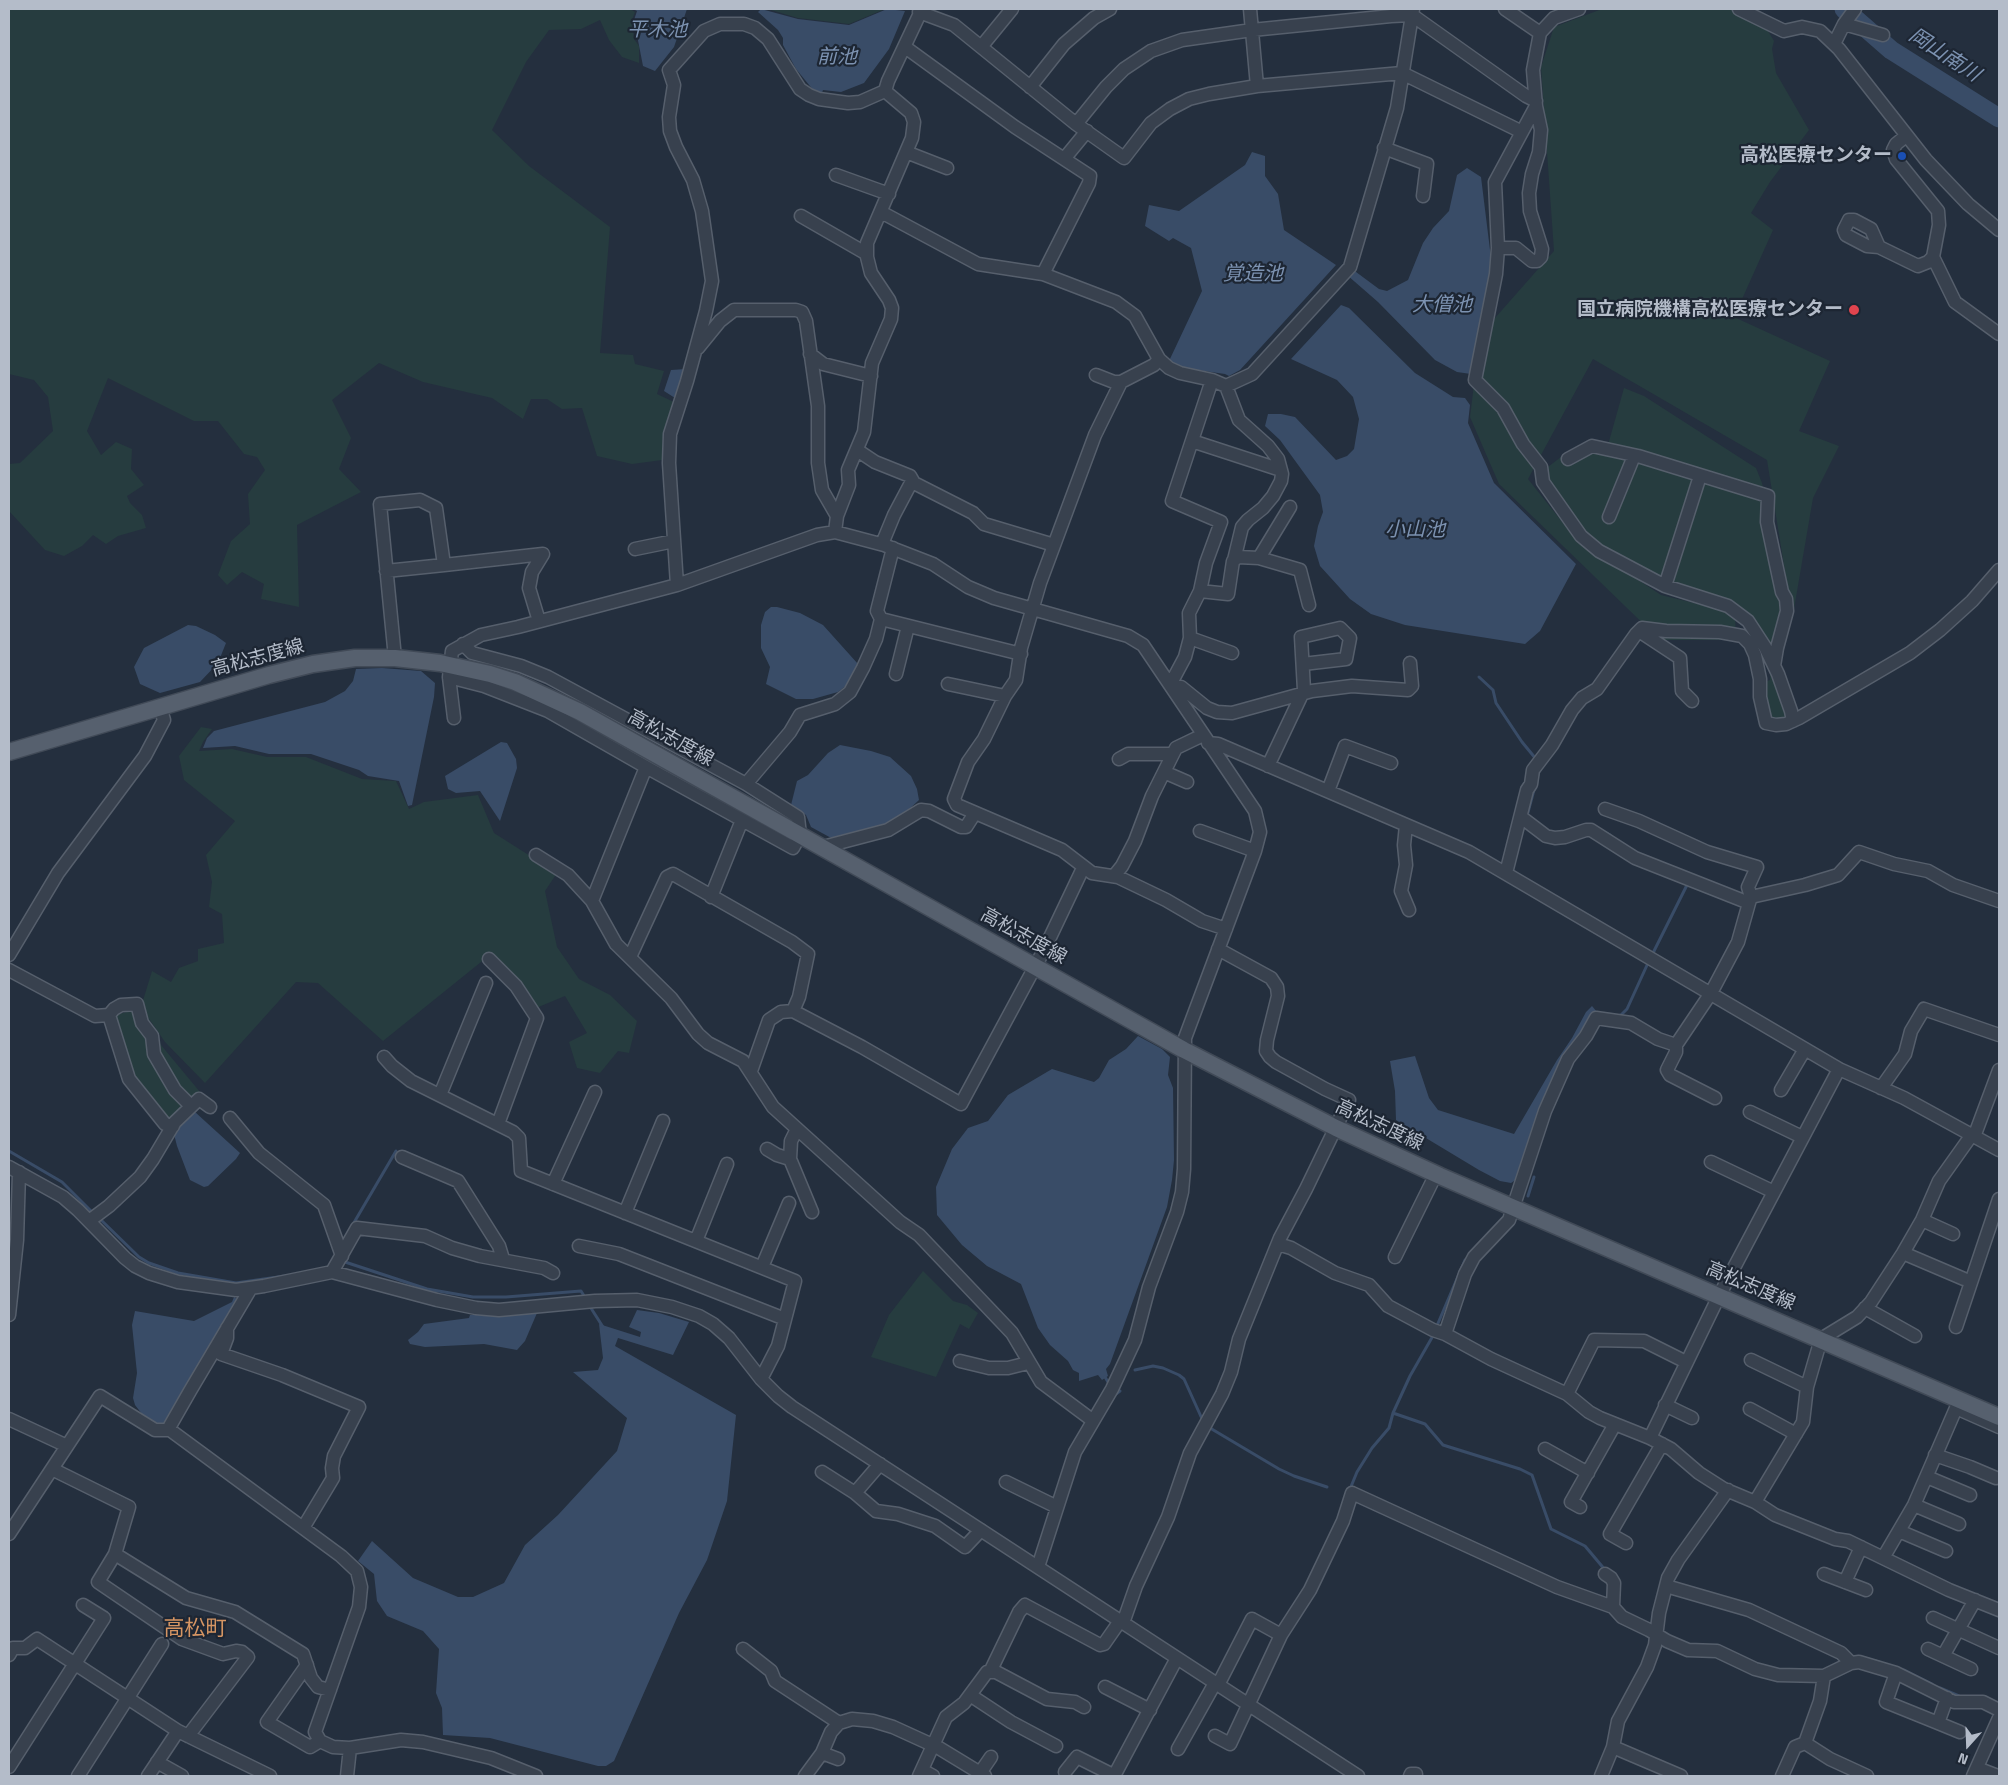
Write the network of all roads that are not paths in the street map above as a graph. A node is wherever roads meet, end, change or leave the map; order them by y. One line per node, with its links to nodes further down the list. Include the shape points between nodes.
1 (1012, 9): 16 (street)
2 (1110, 9): 18 (street, via 1094,18 1064,44)
3 (1250, 9): 11 (street)
4 (1505, 9): 12 (street)
5 (1578, 9): 12 (street, via 1554,18)
6 (1739, 9): 14 (street, via 1784,31 1802,28 1820,32)
7 (1855, 9): 10 (street)
8 (921, 10): 15 (street); 16 (street, via 954,25)
9 (1412, 12): 11 (street); 17 (street); 21 (street)
10 (1844, 24): 13 (street); 14 (street)
11 (1252, 30): 19 (street); 22 (street, via 1182,40 1151,51 1124,69 1106,87)
12 (1540, 33): 21 (street, via 1534,70)
13 (1883, 34)
14 (1834, 44): 24 (street)
15 (905, 47): 20 (street); 27 (street, via 1014,127)
16 (980, 47): 18 (street)
17 (1402, 73): 19 (street); 23 (street); 25 (street, via 1397,108)
18 (1030, 86): 22 (street)
19 (1257, 86): 22 (street, via 1189,99 1170,109 1151,123 1124,158)
20 (886, 91): 26 (street, via 911,112 914,122 912,138); 43 (street, via 860,102 848,103 809,95 800,89 768,39 744,24 720,24 704,31 669,70 674,85 670,131 693,180 702,211 712,281)
21 (1536, 104): 23 (street); 38 (street, via 1541,130 1529,193 1541,257 1532,261 1516,248)
22 (1082, 127): 27 (street)
23 (1522, 132): 38 (street, via 1495,182)
24 (1906, 136): 28 (street); 30 (street, via 1893,150)
25 (1384, 148): 33 (street, via 1427,164); 50 (street, via 1350,267 1252,374)
26 (906, 152): 29 (street); 32 (street)
27 (1064, 159): 41 (street, via 1090,176 1089,184)
28 (1926, 160): 30 (street); 36 (street, via 1968,204)
29 (947, 168)
30 (1908, 174): 40 (street, via 1938,211)
31 (836, 175): 32 (street)
32 (889, 194): 34 (street)
33 (1423, 196)
34 (882, 212): 39 (street, via 867,243); 41 (street, via 978,264)
35 (801, 216): 39 (street)
36 (1999, 230)
37 (1879, 246): 40 (street, via 1918,266)
38 (1498, 248): 72 (street, via 1475,380 1503,408 1523,444 1541,467 1543,482 1582,536 1599,551)
39 (867, 254): 46 (street, via 871,273 892,308 891,319 872,363)
40 (1933, 257): 42 (street, via 1955,302)
41 (1043, 274): 45 (street, via 1116,302 1135,316)
42 (1999, 334)
43 (695, 352): 44 (street, via 720,321 734,310 796,310 802,312 806,321); 62 (street, via 670,434)
44 (810, 354): 46 (street, via 823,364); 59 (street, via 818,406 818,464 822,490)
45 (1159, 359): 48 (street, via 1180,373); 49 (street, via 1154,365)
46 (871, 376): 52 (street, via 864,432)
47 (1096, 376): 49 (street)
48 (1212, 380): 50 (street); 51 (street)
49 (1121, 382): 63 (street, via 1095,435)
50 (1226, 386): 55 (street, via 1239,420 1268,446 1278,459)
51 (1192, 441): 55 (street); 73 (street, via 1172,501 1221,522)
52 (856, 450): 57 (street, via 875,462 910,476); 59 (street, via 848,470 849,486)
53 (1634, 456): 54 (street, via 1592,446); 56 (street); 60 (street)
54 (1568, 459)
55 (1281, 470): 67 (street, via 1278,489 1242,527)
56 (1700, 476): 72 (street); 87 (street, via 1768,496 1768,522 1787,611)
57 (912, 481): 63 (street, via 973,512 984,524); 64 (street, via 894,515)
58 (1290, 507): 66 (street)
59 (836, 516): 61 (street)
60 (1610, 517)
61 (835, 532): 64 (street); 71 (street, via 817,535)
62 (674, 541): 65 (street); 71 (street)
63 (1054, 545): 75 (street)
64 (888, 546): 75 (street, via 934,564 968,587); 76 (street, via 878,611)
65 (635, 549)
66 (1259, 558): 67 (street, via 1238,557); 74 (street, via 1300,570)
67 (1234, 560): 73 (street, via 1228,594)
68 (444, 565): 70 (street); 70 (street, via 436,508 420,500 380,504); 77 (street, via 543,554 532,572 529,588)
69 (1999, 570): 97 (street, via 1972,601 1910,653)
70 (386, 571): 84 (street)
71 (677, 585): 77 (street)
72 (1665, 586): 87 (street, via 1728,606 1748,621)
73 (1200, 591): 80 (street, via 1189,613)
74 (1309, 605)
75 (1032, 610): 83 (street); 91 (street, via 1128,636 1144,644)
76 (881, 619): 78 (street); 107 (street, via 873,646 850,692 835,704 800,715 790,732)
77 (539, 621): 81 (street, via 481,635)
78 (908, 626): 83 (street); 89 (street)
79 (1639, 631): 94 (street, via 1680,658 1682,691); 97 (street, via 1642,628 1742,636 1755,655 1766,723 1776,725); 111 (street, via 1601,684 1572,710 1533,770)
80 (1190, 638): 82 (street); 91 (street, via 1185,658)
81 (463, 644): 88 (street, via 452,651); 107 (street, via 472,652 548,677)
82 (1232, 652)
83 (1021, 654): 93 (street, via 1016,680)
84 (395, 658): 88 (main road, 高松志度線); 95 (main road, 高松志度線, via 355,658 313,664)
85 (1410, 663): 92 (street, via 1412,686 1408,690 1352,686)
86 (1303, 664): 92 (street)
87 (1774, 666): 97 (street)
88 (449, 671): 96 (street); 104 (street, via 548,711); 115 (main road, 高松志度線, via 490,674 548,696)
89 (896, 674)
90 (948, 684): 93 (street)
91 (1171, 686): 92 (street, via 1181,687 1217,712 1232,713); 98 (street)
92 (1302, 695): 103 (street)
93 (1004, 696): 110 (street, via 984,739 968,762 954,799 957,805)
94 (1692, 701)
95 (160, 707): 99 (main road, 高松志度線); 129 (street, via 164,720 145,756 58,872)
96 (454, 718)
97 (1793, 721)
98 (1206, 739): 100 (street, via 1176,748); 103 (street); 117 (street, via 1255,811 1260,832)
99 (9, 752)
100 (1173, 754): 101 (street, via 1128,754); 105 (street)
101 (1119, 760)
102 (1391, 763): 108 (street, via 1376,752 1345,746)
103 (1268, 766): 108 (street)
104 (646, 767): 112 (street); 125 (street)
105 (1164, 772): 106 (street); 121 (street, via 1135,841)
106 (1186, 782)
107 (746, 784): 115 (street, via 798,817)
108 (1328, 792): 113 (street)
109 (1605, 809): 123 (street, via 1707,852 1757,867 1748,888)
110 (975, 812): 116 (street, via 966,827 920,810 888,830); 119 (street, via 1062,850)
111 (1521, 817): 120 (street); 123 (street, via 1546,836 1556,838 1591,830 1635,858)
112 (742, 820): 115 (street, via 793,848); 122 (street)
113 (1406, 825): 120 (street, via 1469,852); 126 (street, via 1406,865 1401,891)
114 (1200, 832): 117 (street)
115 (800, 834): 116 (main road, 高松志度線)
116 (823, 848): 132 (main road, 高松志度線)
117 (1254, 851): 127 (street)
118 (536, 855): 125 (street, via 568,875)
119 (1083, 868): 121 (street, via 1092,873); 132 (street)
120 (1506, 873): 135 (street)
121 (1114, 876): 127 (street, via 1202,921)
122 (711, 897): 130 (street, via 673,874 667,877); 136 (street, via 808,954)
123 (1750, 900): 124 (street, via 1838,875 1859,852 1928,871 1953,885); 135 (street, via 1738,942)
124 (1999, 900)
125 (592, 901): 130 (street, via 616,944)
126 (1409, 910)
127 (1226, 929): 128 (street)
128 (1218, 949): 141 (street, via 1185,1038); 160 (street, via 1271,978 1278,996 1266,1051 1276,1062 1349,1100)
129 (9, 955)
130 (630, 957): 145 (street, via 671,998 698,1034 708,1043 743,1061)
131 (489, 959): 158 (street, via 516,986 537,1018)
132 (1035, 966): 136 (street, via 960,1104); 141 (main road, 高松志度線)
133 (9, 970): 137 (street, via 95,1016)
134 (486, 983): 149 (street)
135 (1711, 993): 139 (street); 140 (street)
136 (793, 1011): 145 (street, via 781,1012 769,1020)
137 (109, 1015): 152 (street, via 122,1004 137,1004 142,1023 152,1036 154,1054 175,1090); 159 (street, via 129,1079 165,1124)
138 (1999, 1035): 146 (street, via 1924,1010 1911,1031 1905,1054)
139 (1676, 1045): 150 (street, via 1667,1070 1670,1075); 176 (street, via 1658,1039 1631,1023 1596,1018 1568,1058)
140 (1805, 1049): 143 (street); 147 (street)
141 (1184, 1050): 160 (main road, 高松志度線); 216 (street, via 1184,1169 1177,1212 1149,1286 1135,1340 1112,1389)
142 (384, 1057): 149 (street, via 411,1081)
143 (1838, 1069): 146 (street); 162 (street)
144 (1999, 1070): 151 (street)
145 (751, 1071): 161 (street, via 773,1107)
146 (1881, 1088): 163 (street)
147 (1781, 1090)
148 (595, 1092): 172 (street)
149 (440, 1095): 158 (street)
150 (1715, 1098)
151 (1986, 1102): 153 (street); 163 (street)
152 (191, 1106): 154 (street, via 199,1099); 159 (street)
153 (1999, 1106)
154 (210, 1107)
155 (1750, 1112): 162 (street)
156 (230, 1118): 186 (street, via 259,1153 324,1205)
157 (663, 1121): 178 (street)
158 (498, 1124): 172 (street, via 519,1138 521,1171)
159 (172, 1126): 180 (street, via 140,1177)
160 (1336, 1128): 171 (main road, 高松志度線); 183 (street)
161 (797, 1129): 167 (street, via 791,1141); 206 (street, via 900,1222 919,1235 1012,1333)
162 (1802, 1137): 173 (street)
163 (1972, 1137): 165 (street); 179 (street, via 1939,1181)
164 (767, 1149): 167 (street)
165 (1999, 1150)
166 (402, 1157): 188 (street, via 458,1181 499,1246)
167 (790, 1159): 177 (street)
168 (1711, 1162): 173 (street)
169 (727, 1164): 182 (street)
170 (14, 1169): 180 (street, via 62,1198); 196 (street, via 17,1240)
171 (1436, 1174): 176 (main road, 高松志度線); 187 (street)
172 (553, 1184): 178 (street)
173 (1774, 1192): 194 (street)
174 (1999, 1199): 198 (street)
175 (789, 1203): 189 (street)
176 (1512, 1207): 194 (main road, 高松志度線); 200 (street, via 1509,1220 1474,1257)
177 (812, 1212)
178 (626, 1213): 182 (street)
179 (1922, 1220): 181 (street); 185 (street)
180 (89, 1221): 193 (street, via 125,1258 148,1273 204,1287)
181 (1953, 1234)
182 (696, 1241): 189 (street)
183 (1278, 1244): 200 (street, via 1335,1273 1369,1285 1388,1306); 261 (street, via 1239,1339 1222,1394 1190,1453 1168,1517)
184 (579, 1246): 197 (street, via 619,1254)
185 (1903, 1253): 192 (street); 195 (street)
186 (342, 1256): 188 (street, via 357,1228 425,1236 461,1251); 190 (street)
187 (1395, 1257)
188 (503, 1259): 191 (street)
189 (762, 1267): 197 (street, via 795,1281)
190 (332, 1272): 193 (street); 207 (street, via 476,1308 499,1310 637,1300 690,1313 713,1324 729,1338)
191 (553, 1273)
192 (1964, 1279)
193 (251, 1288): 199 (street)
194 (1720, 1296): 202 (main road, 高松志度線); 205 (street)
195 (1865, 1308): 201 (street); 202 (street, via 1856,1318)
196 (9, 1315)
197 (785, 1319): 207 (street, via 778,1346)
198 (1956, 1327)
199 (227, 1328): 219 (street); 241 (street, via 221,1354 282,1374 360,1407 334,1456 333,1478)
200 (1439, 1332): 209 (street, via 1491,1360)
201 (1915, 1336)
202 (1821, 1339): 208 (street); 210 (main road, 高松志度線)
203 (1751, 1360): 208 (street)
204 (960, 1361): 206 (street, via 989,1368)
205 (1686, 1362): 209 (street, via 1644,1341 1594,1340); 211 (street)
206 (1028, 1363): 216 (street, via 1040,1382)
207 (761, 1379): 226 (street, via 792,1407)
208 (1807, 1387): 220 (street, via 1803,1422)
209 (1567, 1394): 217 (street, via 1590,1412)
210 (1958, 1404): 213 (main road, 高松志度線); 218 (street); 225 (street)
211 (1664, 1405): 214 (street); 221 (street)
212 (1750, 1409): 220 (street)
213 (1999, 1417)
214 (1692, 1418)
215 (9, 1419): 223 (street)
216 (1092, 1420): 238 (street, via 1075,1452)
217 (1615, 1424): 221 (street); 229 (street)
218 (1999, 1427)
219 (170, 1430): 223 (street, via 155,1430 100,1396); 241 (street)
220 (1796, 1434): 236 (street)
221 (1650, 1438): 222 (street)
222 (1662, 1444): 233 (street, via 1699,1473); 245 (street, via 1610,1534)
223 (67, 1446): 227 (street)
224 (1545, 1449): 229 (street)
225 (1934, 1455): 230 (street); 231 (street)
226 (880, 1464): 234 (street); 242 (street)
227 (52, 1469): 244 (street); 248 (street, via 129,1507)
228 (822, 1472): 234 (street)
229 (1588, 1473): 239 (street, via 1571,1502)
230 (1926, 1477): 235 (street); 237 (street)
231 (1996, 1478)
232 (1006, 1482): 238 (street)
233 (1728, 1490): 236 (street); 254 (street, via 1678,1560)
234 (854, 1494): 242 (street, via 876,1511 936,1526 965,1547)
235 (1970, 1495)
236 (1755, 1502): 246 (street, via 1794,1524)
237 (1914, 1504): 240 (street); 243 (street)
238 (1057, 1507): 250 (street)
239 (1580, 1507)
240 (1959, 1524)
241 (303, 1528): 281 (street, via 357,1571 361,1586 359,1607)
242 (981, 1530): 250 (street)
243 (1899, 1531): 247 (street); 249 (street)
244 (9, 1534)
245 (1626, 1543)
246 (1861, 1547): 249 (street); 253 (street)
247 (1946, 1552)
248 (115, 1554): 274 (street, via 186,1598 235,1612 303,1654); 293 (street, via 98,1582 182,1639 223,1654 236,1651 248,1657)
249 (1883, 1558): 256 (street)
250 (1038, 1567): 261 (street)
251 (1605, 1574): 258 (street, via 1614,1583)
252 (1824, 1574): 253 (street)
253 (1845, 1582): 255 (street)
254 (1666, 1586): 263 (street); 272 (street, via 1749,1610 1841,1653)
255 (1866, 1590)
256 (1974, 1600): 259 (street); 262 (street)
257 (83, 1605): 273 (street, via 104,1618)
258 (1614, 1607): 263 (street, via 1622,1617); 264 (street, via 1558,1587 1352,1492 1343,1521 1310,1590)
259 (1999, 1610)
260 (1934, 1618): 262 (street)
261 (1121, 1622): 271 (street); 276 (street, via 1100,1645 1025,1605)
262 (1958, 1629): 266 (street); 270 (street)
263 (1657, 1631): 278 (street, via 1688,1650 1717,1651 1770,1673); 299 (street, via 1647,1666 1618,1721)
264 (1281, 1635): 279 (street, via 1252,1618); 285 (street)
265 (162, 1644): 283 (street)
266 (1999, 1648)
267 (742, 1649): 290 (street, via 771,1670 775,1681)
268 (1928, 1649): 270 (street)
269 (9, 1655): 273 (street, via 13,1648 25,1648 37,1640)
270 (1943, 1656): 275 (street)
271 (1177, 1658): 279 (street); 287 (street)
272 (1851, 1663): 277 (street, via 1859,1662); 278 (street)
273 (75, 1664): 283 (street); 306 (street)
274 (306, 1665): 281 (street, via 318,1687); 295 (street, via 267,1722 310,1747)
275 (1970, 1669)
276 (990, 1672): 282 (street); 286 (street, via 996,1672 1047,1699 1075,1702)
277 (1896, 1673): 284 (street); 291 (street, via 1886,1702)
278 (1824, 1676): 296 (street, via 1820,1701)
279 (1217, 1684): 285 (street); 301 (street)
280 (1105, 1687): 287 (street)
281 (330, 1690): 295 (street, via 315,1732)
282 (970, 1695): 297 (street, via 946,1717); 298 (street, via 1022,1722)
283 (128, 1698): 293 (street); 311 (street)
284 (1947, 1698): 288 (street, via 1954,1702 1983,1702); 291 (street)
285 (1250, 1705): 294 (street, via 1230,1744); 319 (street)
286 (1084, 1707)
287 (1150, 1710): 318 (street)
288 (1999, 1710)
289 (1999, 1718): 308 (street)
290 (839, 1723): 297 (street, via 852,1719 873,1721); 302 (street, via 831,1732)
291 (1938, 1723): 292 (street)
292 (1960, 1732)
293 (183, 1733): 305 (street); 314 (street)
294 (1215, 1736)
295 (320, 1741): 300 (street, via 333,1747)
296 (1805, 1743): 322 (street, via 1795,1747); 323 (street)
297 (934, 1746): 309 (street); 310 (street)
298 (1056, 1746)
299 (1613, 1747): 320 (street); 321 (street)
300 (350, 1748): 315 (street); 316 (street, via 400,1740 423,1742 492,1758)
301 (1178, 1749)
302 (822, 1753): 304 (street); 317 (street)
303 (991, 1757): 310 (street)
304 (838, 1759)
305 (158, 1762): 312 (street); 313 (street)
306 (9, 1767)
307 (1065, 1772): 318 (street, via 1077,1757)
308 (1975, 1772): 324 (street)
309 (925, 1774)
310 (982, 1775)
311 (78, 1776)
312 (148, 1776)
313 (182, 1776)
314 (270, 1776)
315 (347, 1776)
316 (536, 1776)
317 (808, 1776)
318 (1114, 1776)
319 (1358, 1776)
320 (1601, 1776)
321 (1680, 1776)
322 (1782, 1776)
323 (1867, 1776)
324 (1998, 1776)

